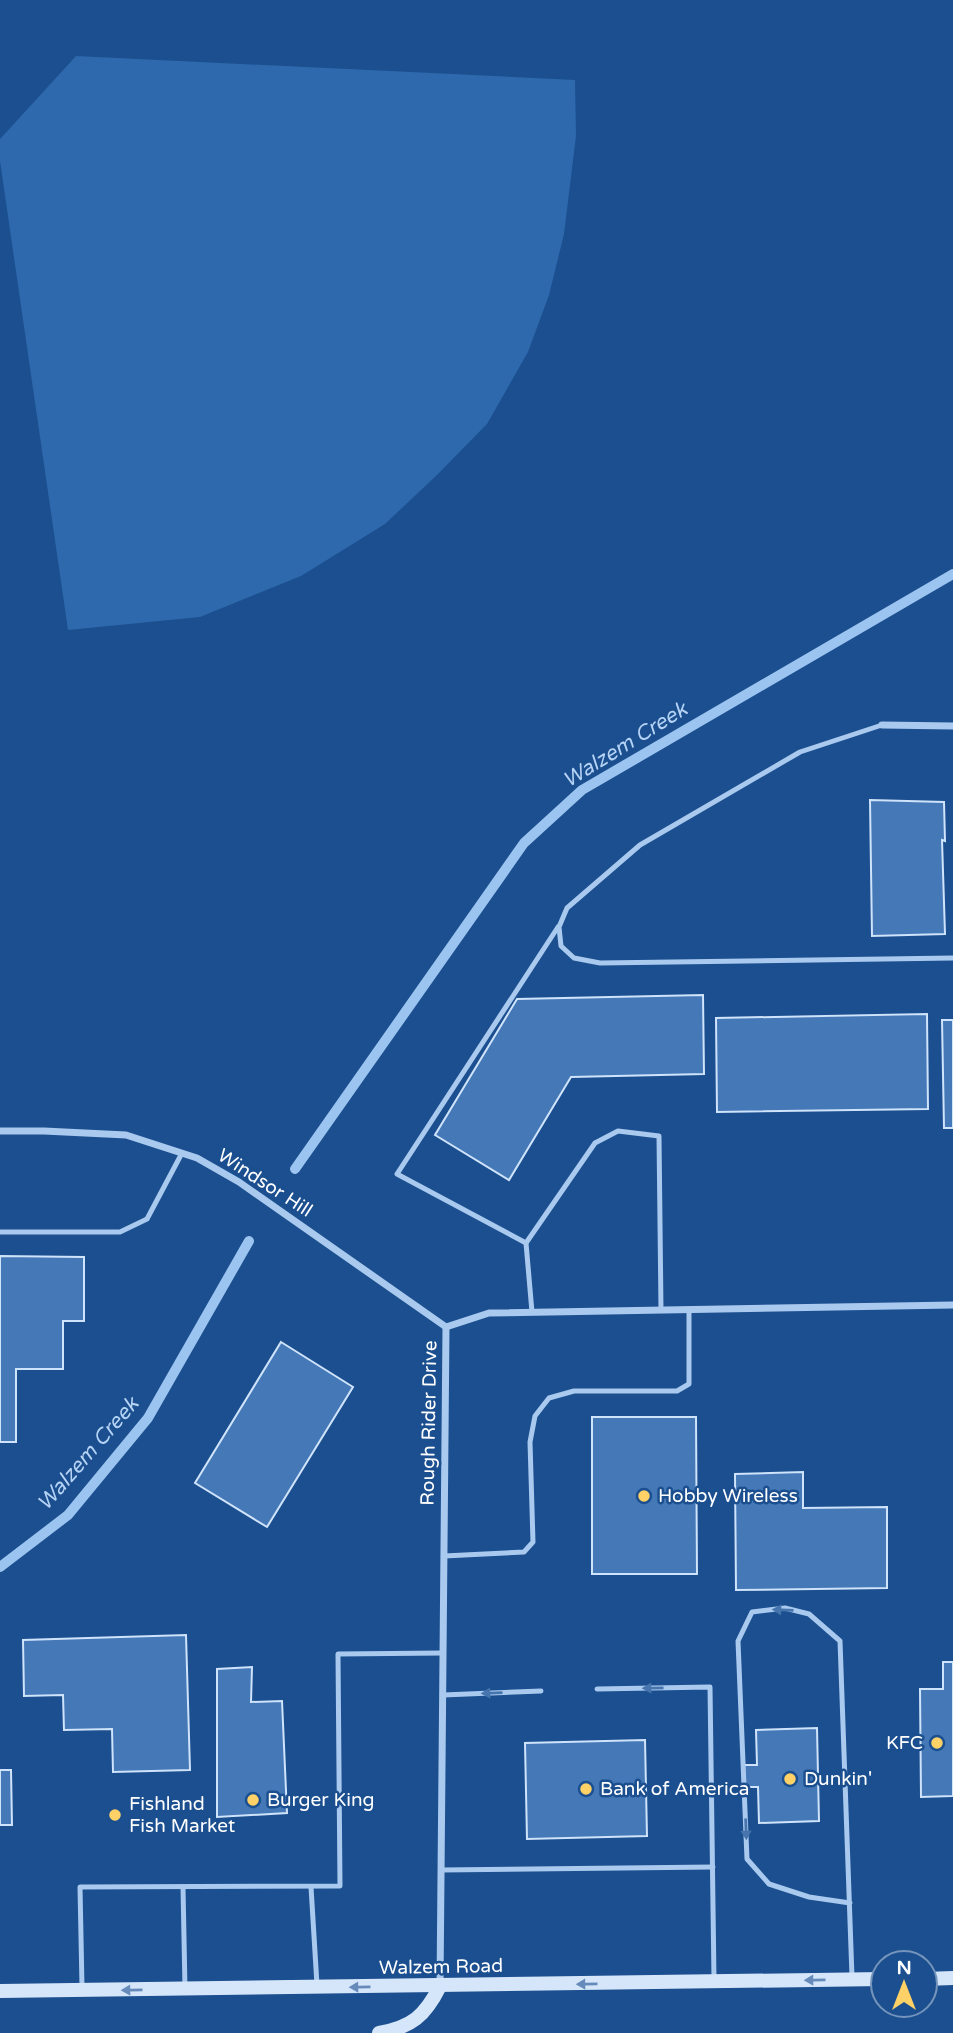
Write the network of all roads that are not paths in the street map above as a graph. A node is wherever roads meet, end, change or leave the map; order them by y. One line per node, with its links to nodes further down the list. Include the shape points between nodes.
1 (882, 725): 2 (street); 3 (lane, via 800,752 639,845 568,908)
2 (953, 726)
3 (559, 927): 4 (lane, via 561,946 574,957 600,963); 8 (lane, via 397,1174)
4 (953, 958)
5 (0, 1131): 6 (street, Windsor Hill, via 126,1135)
6 (182, 1153): 7 (lane, via 147,1219 120,1232); 13 (street, Windsor Hill, via 239,1182)
7 (0, 1231)
8 (526, 1243): 10 (lane, via 595,1143 618,1131 659,1136); 12 (lane)
9 (953, 1305): 11 (street, Rough Rider Drive)
10 (661, 1310): 11 (street, Rough Rider Drive); 12 (street, Rough Rider Drive)
11 (689, 1310): 14 (lane, via 689,1384 677,1391 574,1391 549,1398 535,1416 530,1442 533,1542 524,1552)
12 (532, 1312): 13 (street, Rough Rider Drive, via 489,1313)
13 (446, 1327): 14 (street, Rough Rider Drive)
14 (444, 1556): 15 (street, Rough Rider Drive)
15 (443, 1653): 18 (street, Rough Rider Drive); 22 (lane, via 338,1654 340,1886)
16 (597, 1689): 19 (lane, one-way to 16, via 710,1687)
17 (541, 1691): 18 (lane, one-way to 18)
18 (443, 1695): 20 (street, Rough Rider Drive)
19 (713, 1867): 20 (lane); 26 (lane)
20 (441, 1870): 27 (street, Rough Rider Drive)
21 (183, 1887): 22 (lane); 29 (lane); 30 (lane, via 80,1887)
22 (312, 1887): 28 (lane)
23 (850, 1903): 23 (lane, one-way to 23, via 840,1641 808,1614 785,1608 752,1612 738,1641 747,1859 769,1884 808,1897); 25 (lane)
24 (869, 1979): 25 (main road, Walzem Road)
25 (852, 1980): 26 (main road, Walzem Road, one-way to 26)
26 (714, 1982): 27 (main road, Walzem Road, one-way to 27)
27 (440, 1986): 28 (main road, Walzem Road, one-way to 28); 32 (main road, via 413,2022)
28 (318, 1987): 29 (main road, Walzem Road)
29 (185, 1989): 30 (main road, Walzem Road, one-way to 30)
30 (82, 1990): 31 (main road, Walzem Road)
31 (0, 1991)
32 (379, 2033)

